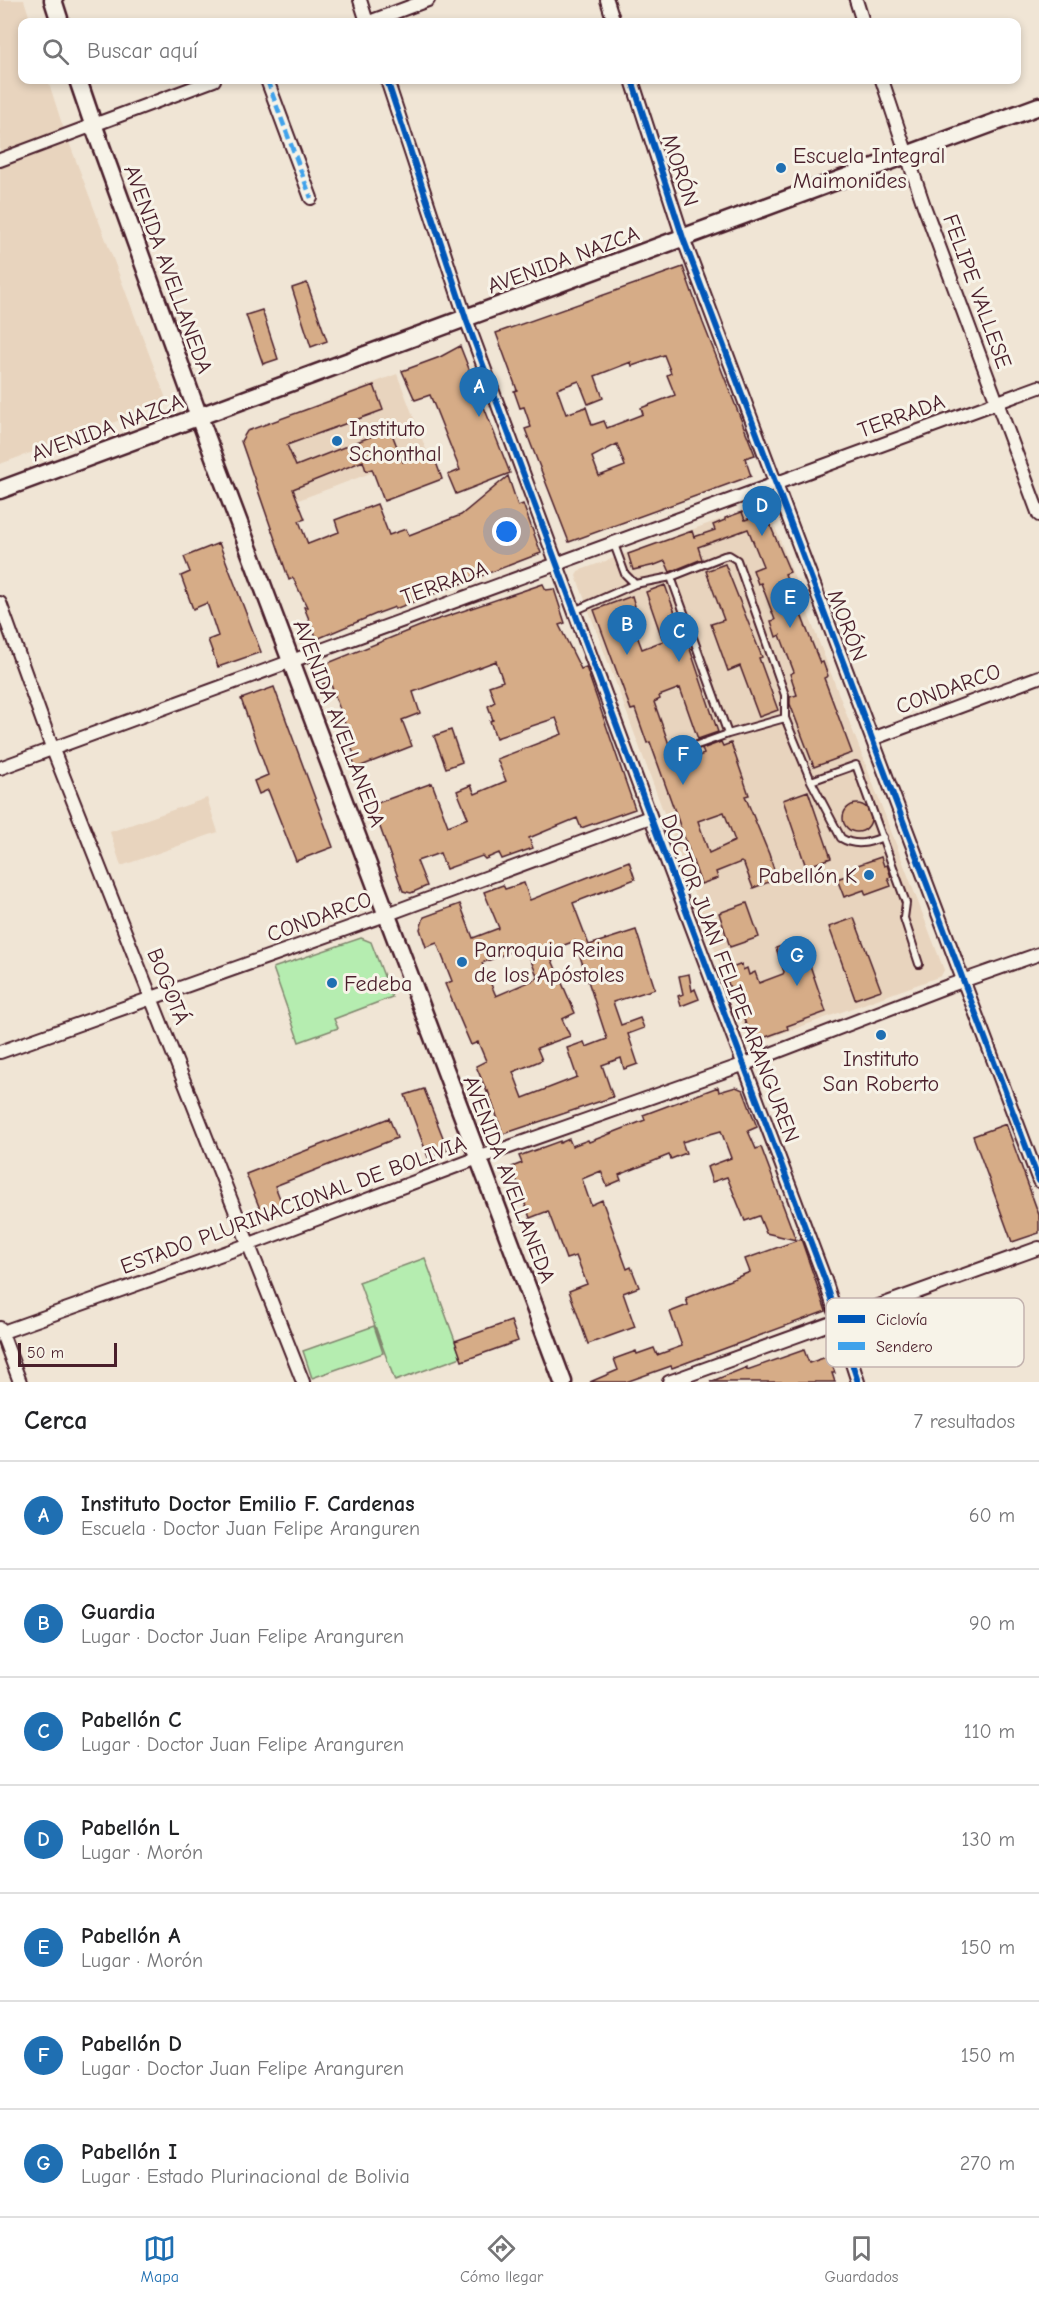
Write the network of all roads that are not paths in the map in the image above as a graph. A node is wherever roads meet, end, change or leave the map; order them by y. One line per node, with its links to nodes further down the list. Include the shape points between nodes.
1 (53, 0): 6 (main road)
2 (360, 0): 7 (street)
3 (428, 0): 8 (street)
4 (607, 0): 9 (street)
5 (856, 0): 10 (street)
6 (59, 18)
7 (367, 18)
8 (379, 18)
9 (613, 18)
10 (862, 18)
11 (79, 84): 18 (main road, AVENIDA AVELLANEDA)
12 (203, 84): 18 (street)
13 (268, 84): 21 (street)
14 (388, 84): 23 (street, DOCTOR JUAN FELIPE ARANGUREN)
15 (633, 84): 22 (street, MORÓN)
16 (883, 84): 19 (street, FELIPE VALLESE)
17 (1039, 106): 19 (main road, AVENIDA NAZCA)
18 (93, 124): 20 (street); 26 (main road, AVENIDA AVELLANEDA)
19 (906, 154): 22 (main road, AVENIDA NAZCA); 25 (street, FELIPE VALLESE)
20 (0, 160)
21 (311, 198)
22 (683, 238): 23 (main road, AVENIDA NAZCA); 27 (street, MORÓN)
23 (466, 319): 26 (main road, AVENIDA NAZCA); 31 (street, DOCTOR JUAN FELIPE ARANGUREN)
24 (1039, 387): 25 (street, TERRADA)
25 (996, 402): 27 (street, TERRADA); 29 (street, FELIPE VALLESE)
26 (199, 417): 28 (main road, AVENIDA NAZCA); 36 (main road, AVENIDA AVELLANEDA)
27 (776, 485): 30 (street, TERRADA); 40 (street, MORÓN)
28 (0, 490)
29 (1039, 514)
30 (614, 544): 31 (street, TERRADA); 33 (lane, via 625,574)
31 (556, 564): 35 (street, DOCTOR JUAN FELIPE ARANGUREN); 36 (street, TERRADA)
32 (671, 577): 33 (lane); 38 (lane, via 724,556 737,560 785,695); 39 (lane)
33 (635, 584): 35 (lane)
34 (0, 603): 42 (street, BOGOTÁ)
35 (574, 611): 45 (street, DOCTOR JUAN FELIPE ARANGUREN)
36 (292, 660): 42 (street, TERRADA); 47 (main road, AVENIDA AVELLANEDA)
37 (1039, 677): 40 (street, CONDARCO)
38 (785, 718): 39 (lane); 44 (lane)
39 (728, 734): 41 (lane)
40 (872, 739): 50 (street, MORÓN)
41 (686, 749)
42 (53, 750): 43 (street, TERRADA); 51 (street, BOGOTÁ)
43 (0, 768)
44 (811, 781): 46 (lane, via 841,838 863,844); 46 (lane, via 856,765)
45 (650, 818): 47 (street, CONDARCO); 53 (street, DOCTOR JUAN FELIPE ARANGUREN)
46 (884, 837): 49 (lane, via 906,903 904,918)
47 (388, 914): 51 (street, CONDARCO); 54 (main road, AVENIDA AVELLANEDA)
48 (1039, 954): 50 (street, ESTADO PLURINACIONAL DE BOLIVIA)
49 (919, 964)
50 (964, 981): 53 (street, ESTADO PLURINACIONAL DE BOLIVIA); 55 (street, MORÓN)
51 (151, 998): 52 (street, CONDARCO); 56 (street, BOGOTÁ)
52 (0, 1052)
53 (745, 1064): 54 (street, ESTADO PLURINACIONAL DE BOLIVIA); 58 (street, DOCTOR JUAN FELIPE ARANGUREN)
54 (478, 1158): 56 (street, ESTADO PLURINACIONAL DE BOLIVIA); 65 (main road, AVENIDA AVELLANEDA)
55 (1039, 1181)
56 (250, 1244): 61 (street, ESTADO PLURINACIONAL DE BOLIVIA); 64 (street, BOGOTÁ)
57 (1039, 1248): 59 (street)
58 (832, 1298)
59 (901, 1298)
60 (826, 1325): 66 (street)
61 (0, 1331): 63 (street)
62 (854, 1367): 67 (street, DOCTOR JUAN FELIPE ARANGUREN)
63 (20, 1382)
64 (303, 1382)
65 (563, 1382)
66 (669, 1382)
67 (858, 1382)

